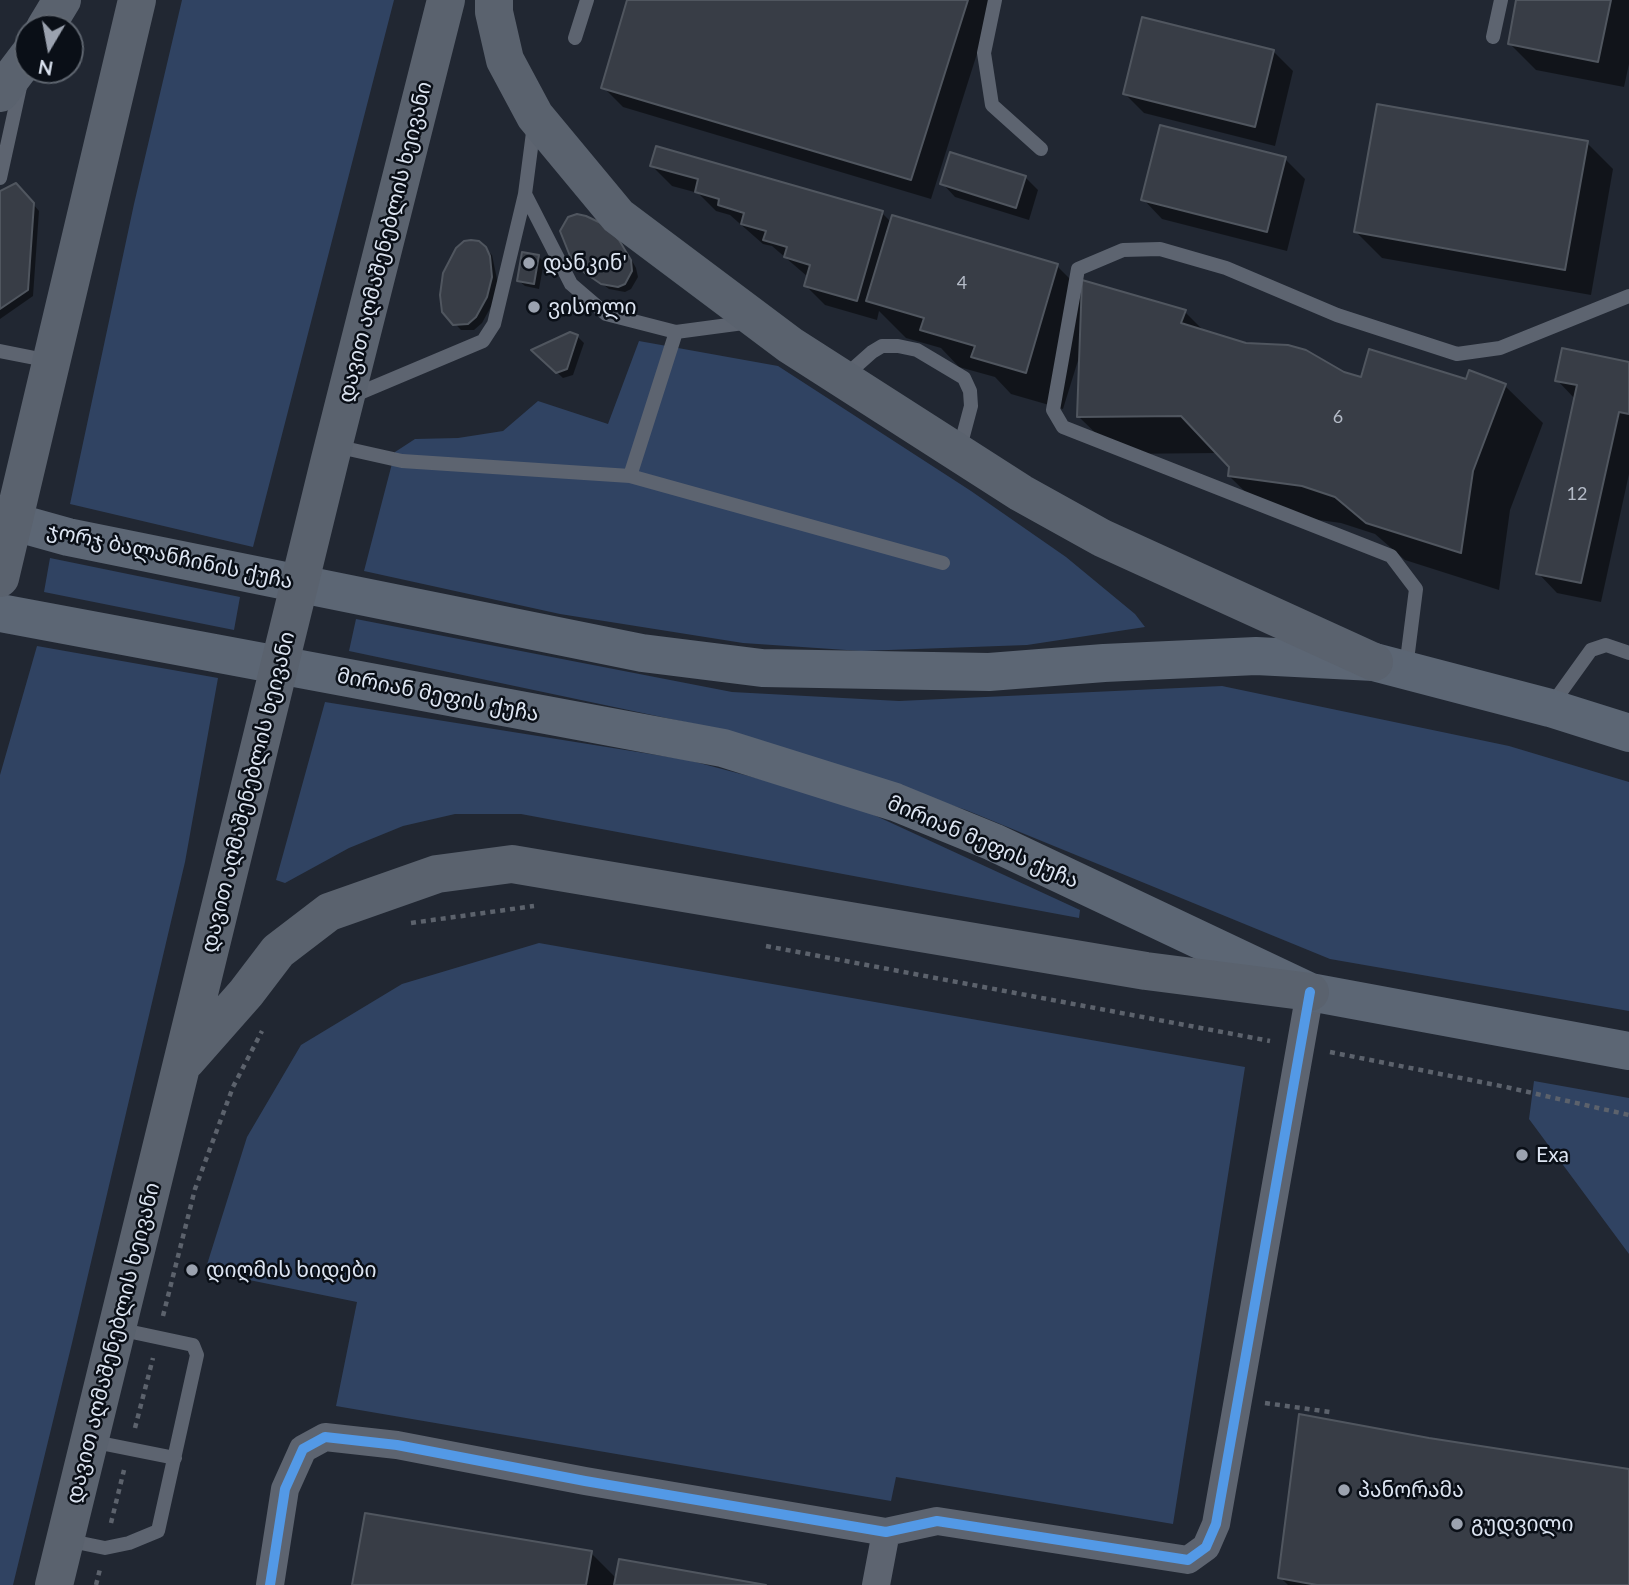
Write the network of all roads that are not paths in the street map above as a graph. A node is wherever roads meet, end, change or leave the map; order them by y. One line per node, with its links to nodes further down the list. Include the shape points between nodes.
1 (136, 0): 20 (highway)
2 (446, 0): 22 (highway, დავით აღმაშენებლის ხეივანი)
3 (494, 0): 12 (highway, via 505,60)
4 (587, 0): 8 (lane)
5 (995, 0): 13 (lane, via 984,53 992,105)
6 (1501, 0): 7 (lane)
7 (1493, 37)
8 (575, 38)
9 (14, 73): 11 (highway)
10 (24, 84): 14 (lane)
11 (0, 93)
12 (535, 116): 15 (lane); 17 (highway, via 618,216)
13 (1041, 149)
14 (0, 178)
15 (525, 194): 18 (lane, via 571,284 606,314); 22 (lane, via 494,324 482,341)
16 (1629, 296): 31 (lane, via 1500,348 1457,354 1337,314 1226,268 1160,249 1123,250 1078,269 1053,410 1063,427 1391,556 1416,589)
17 (759, 321): 18 (lane); 21 (highway)
18 (676, 332): 25 (lane)
19 (0, 351): 20 (lane)
20 (52, 361): 28 (highway)
21 (842, 379): 24 (highway); 24 (lane, via 882,346 917,350 964,378 971,406)
22 (346, 399): 23 (highway, დავით აღმაშენებლის ხეივანი)
23 (332, 453): 25 (lane); 36 (highway, დავით აღმაშენებლის ხეივანი)
24 (958, 453): 31 (highway, via 1102,538)
25 (630, 476): 27 (lane)
26 (0, 518): 31 (main road, ჯორჯ ბალანჩინის ქუჩა, via 68,537 642,653 762,668 989,672 1256,656)
27 (943, 563)
28 (0, 578)
29 (0, 613): 34 (main road, მირიან მეფის ქუჩა, via 723,748 895,802 993,842)
30 (1629, 653): 32 (lane, via 1606,645 1591,650)
31 (1390, 666): 32 (main road)
32 (1550, 708): 33 (main road)
33 (1629, 733)
34 (1310, 992): 35 (main road, მირიან მეფის ქუჩა); 36 (highway, via 1146,971 512,864 437,874 329,912 278,951); 40 (street, via 1216,1524 1206,1547 1188,1560 937,1521)
35 (1629, 1051)
36 (182, 1065): 37 (highway, დავით აღმაშენებლის ხეივანი)
37 (118, 1329): 38 (highway, დავით აღმაშენებლის ხეივანი); 39 (lane, via 194,1345 197,1355)
38 (90, 1441): 39 (lane); 41 (highway, დავით აღმაშენებლის ხეივანი)
39 (175, 1458): 41 (lane, via 158,1531 105,1548)
40 (886, 1532): 43 (street, via 325,1437 303,1449 285,1489); 44 (street)
41 (64, 1539): 42 (highway, დავით აღმაშენებლის ხეივანი)
42 (54, 1585)
43 (270, 1585)
44 (876, 1585)

